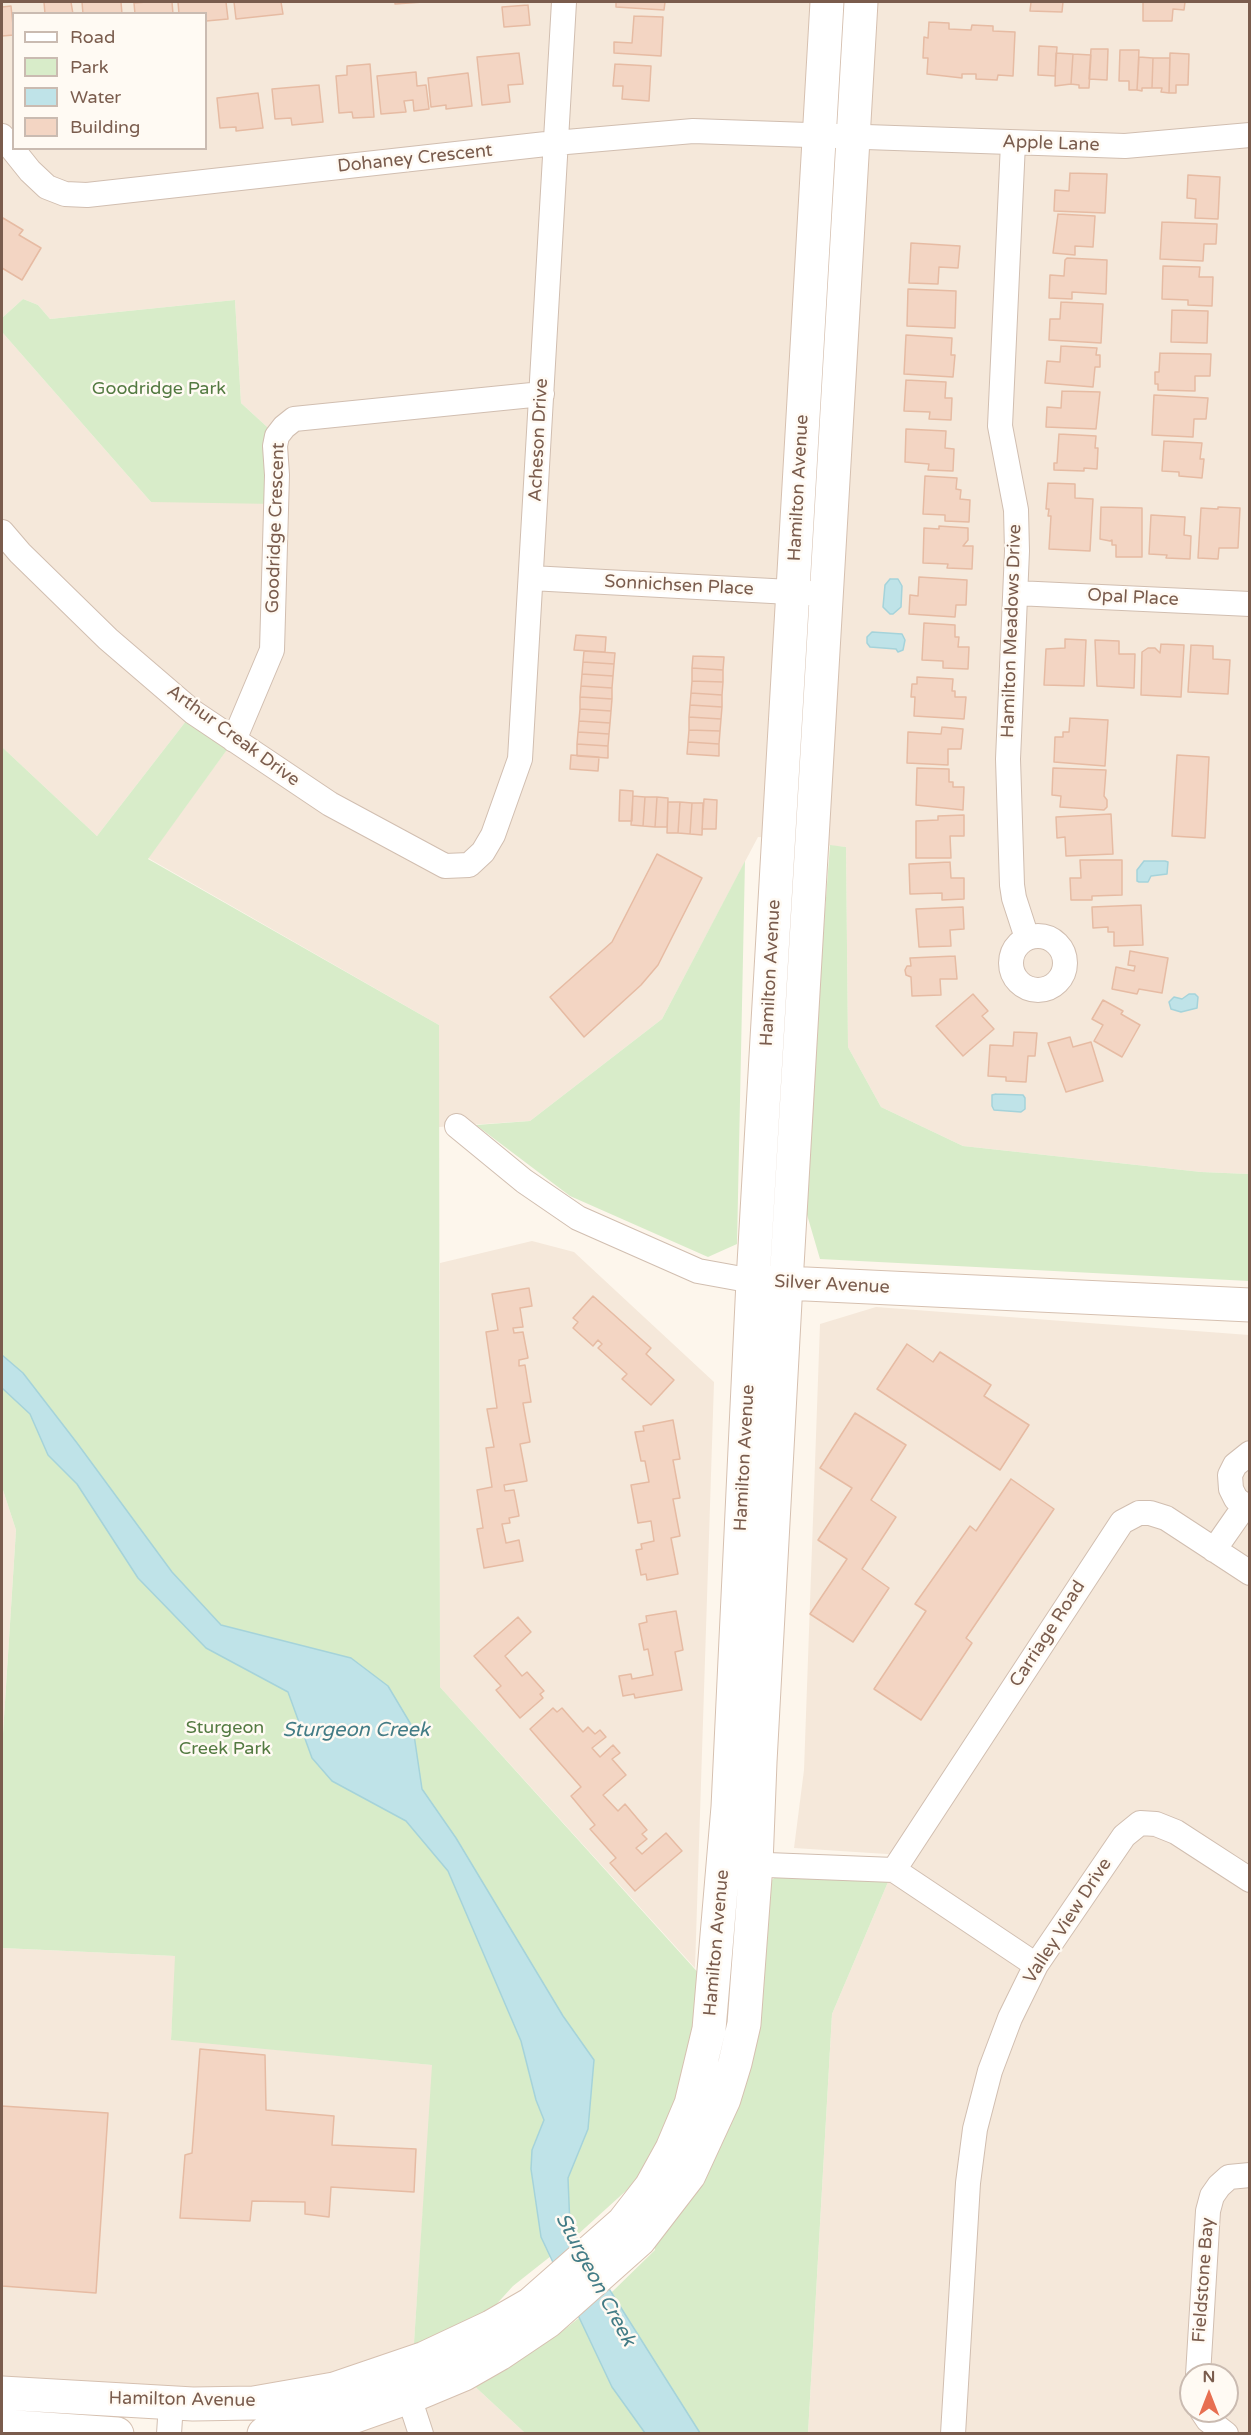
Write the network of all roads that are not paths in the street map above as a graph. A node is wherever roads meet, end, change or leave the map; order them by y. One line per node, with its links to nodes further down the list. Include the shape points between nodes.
1 (564, 2): 8 (street, Acheson Drive)
2 (827, 2): 4 (street, Hamilton Avenue)
3 (861, 2): 5 (street, Hamilton Avenue)
4 (819, 134): 5 (street, Dohaney Crescent); 8 (street, Dohaney Crescent, via 693,131); 15 (street, Hamilton Avenue)
5 (853, 135): 9 (street, Apple Lane); 17 (street, Hamilton Avenue)
6 (1250, 135): 9 (street, Apple Lane, via 1125,146)
7 (2, 136): 10 (street, Dohaney Crescent)
8 (555, 143): 11 (street, Dohaney Crescent, via 87,195 65,194 47,187); 12 (street, Acheson Drive)
9 (1013, 143): 16 (street, Hamilton Meadows Drive, via 1000,426 1016,510)
10 (12, 148)
11 (13, 150)
12 (542, 394): 14 (street, Acheson Drive); 19 (street, Goodridge Crescent, via 294,419 284,427 275,446 272,650)
13 (2, 532): 19 (street, Arthur Creak Drive, via 108,639 193,712)
14 (531, 578): 15 (street, Sonnichsen Place); 20 (street, Acheson Drive, via 520,759 493,835)
15 (792, 593): 17 (street, Sonnichsen Place); 23 (street, Hamilton Avenue)
16 (1016, 593): 18 (street, Opal Place); 21 (street, Hamilton Meadows Drive, via 1008,759 1012,885)
17 (827, 594): 24 (street, Hamilton Avenue)
18 (1250, 604)
19 (234, 740): 20 (street, Arthur Creak Drive, via 330,804 430,859 445,866)
20 (470, 866)
21 (1027, 938)
22 (457, 1126): 23 (street, Silver Avenue, via 524,1181 578,1218 698,1271)
23 (753, 1281): 24 (street, Silver Avenue); 30 (street, Hamilton Avenue)
24 (786, 1283): 25 (street, Silver Avenue); 31 (street, Hamilton Avenue)
25 (1250, 1305)
26 (1250, 1453): 27 (street, via 1234,1465 1230,1475 1236,1499)
27 (1247, 1508): 28 (street)
28 (1214, 1550): 29 (street, Carriage Road); 32 (street, Carriage Road, via 1166,1518 1150,1513 1139,1513 1122,1522)
29 (1250, 1573)
30 (724, 1863): 31 (street); 36 (street, Hamilton Avenue, via 709,2029 691,2104)
31 (756, 1864): 32 (street); 36 (street, Hamilton Avenue, via 744,2024 724,2099 689,2175)
32 (894, 1870): 34 (street)
33 (1250, 1880): 34 (street, Valley View Drive, via 1176,1832 1140,1823 1124,1836)
34 (1036, 1965): 46 (street, Valley View Drive, via 1010,2018 975,2129 968,2183)
35 (1250, 2175): 37 (street, Fieldstone Bay, via 1229,2177 1212,2196)
36 (631, 2232): 38 (street, Hamilton Avenue, via 473,2369)
37 (1199, 2363)
38 (404, 2383): 40 (street, Hamilton Avenue, via 334,2389); 44 (street, Hamilton Avenue, via 341,2421); 45 (street)
39 (2, 2394): 40 (street, Hamilton Avenue)
40 (170, 2418)
41 (1212, 2423): 47 (street)
42 (2, 2426): 43 (street, Hamilton Avenue)
43 (117, 2433)
44 (264, 2433)
45 (420, 2433)
46 (954, 2433)
47 (1226, 2433)

